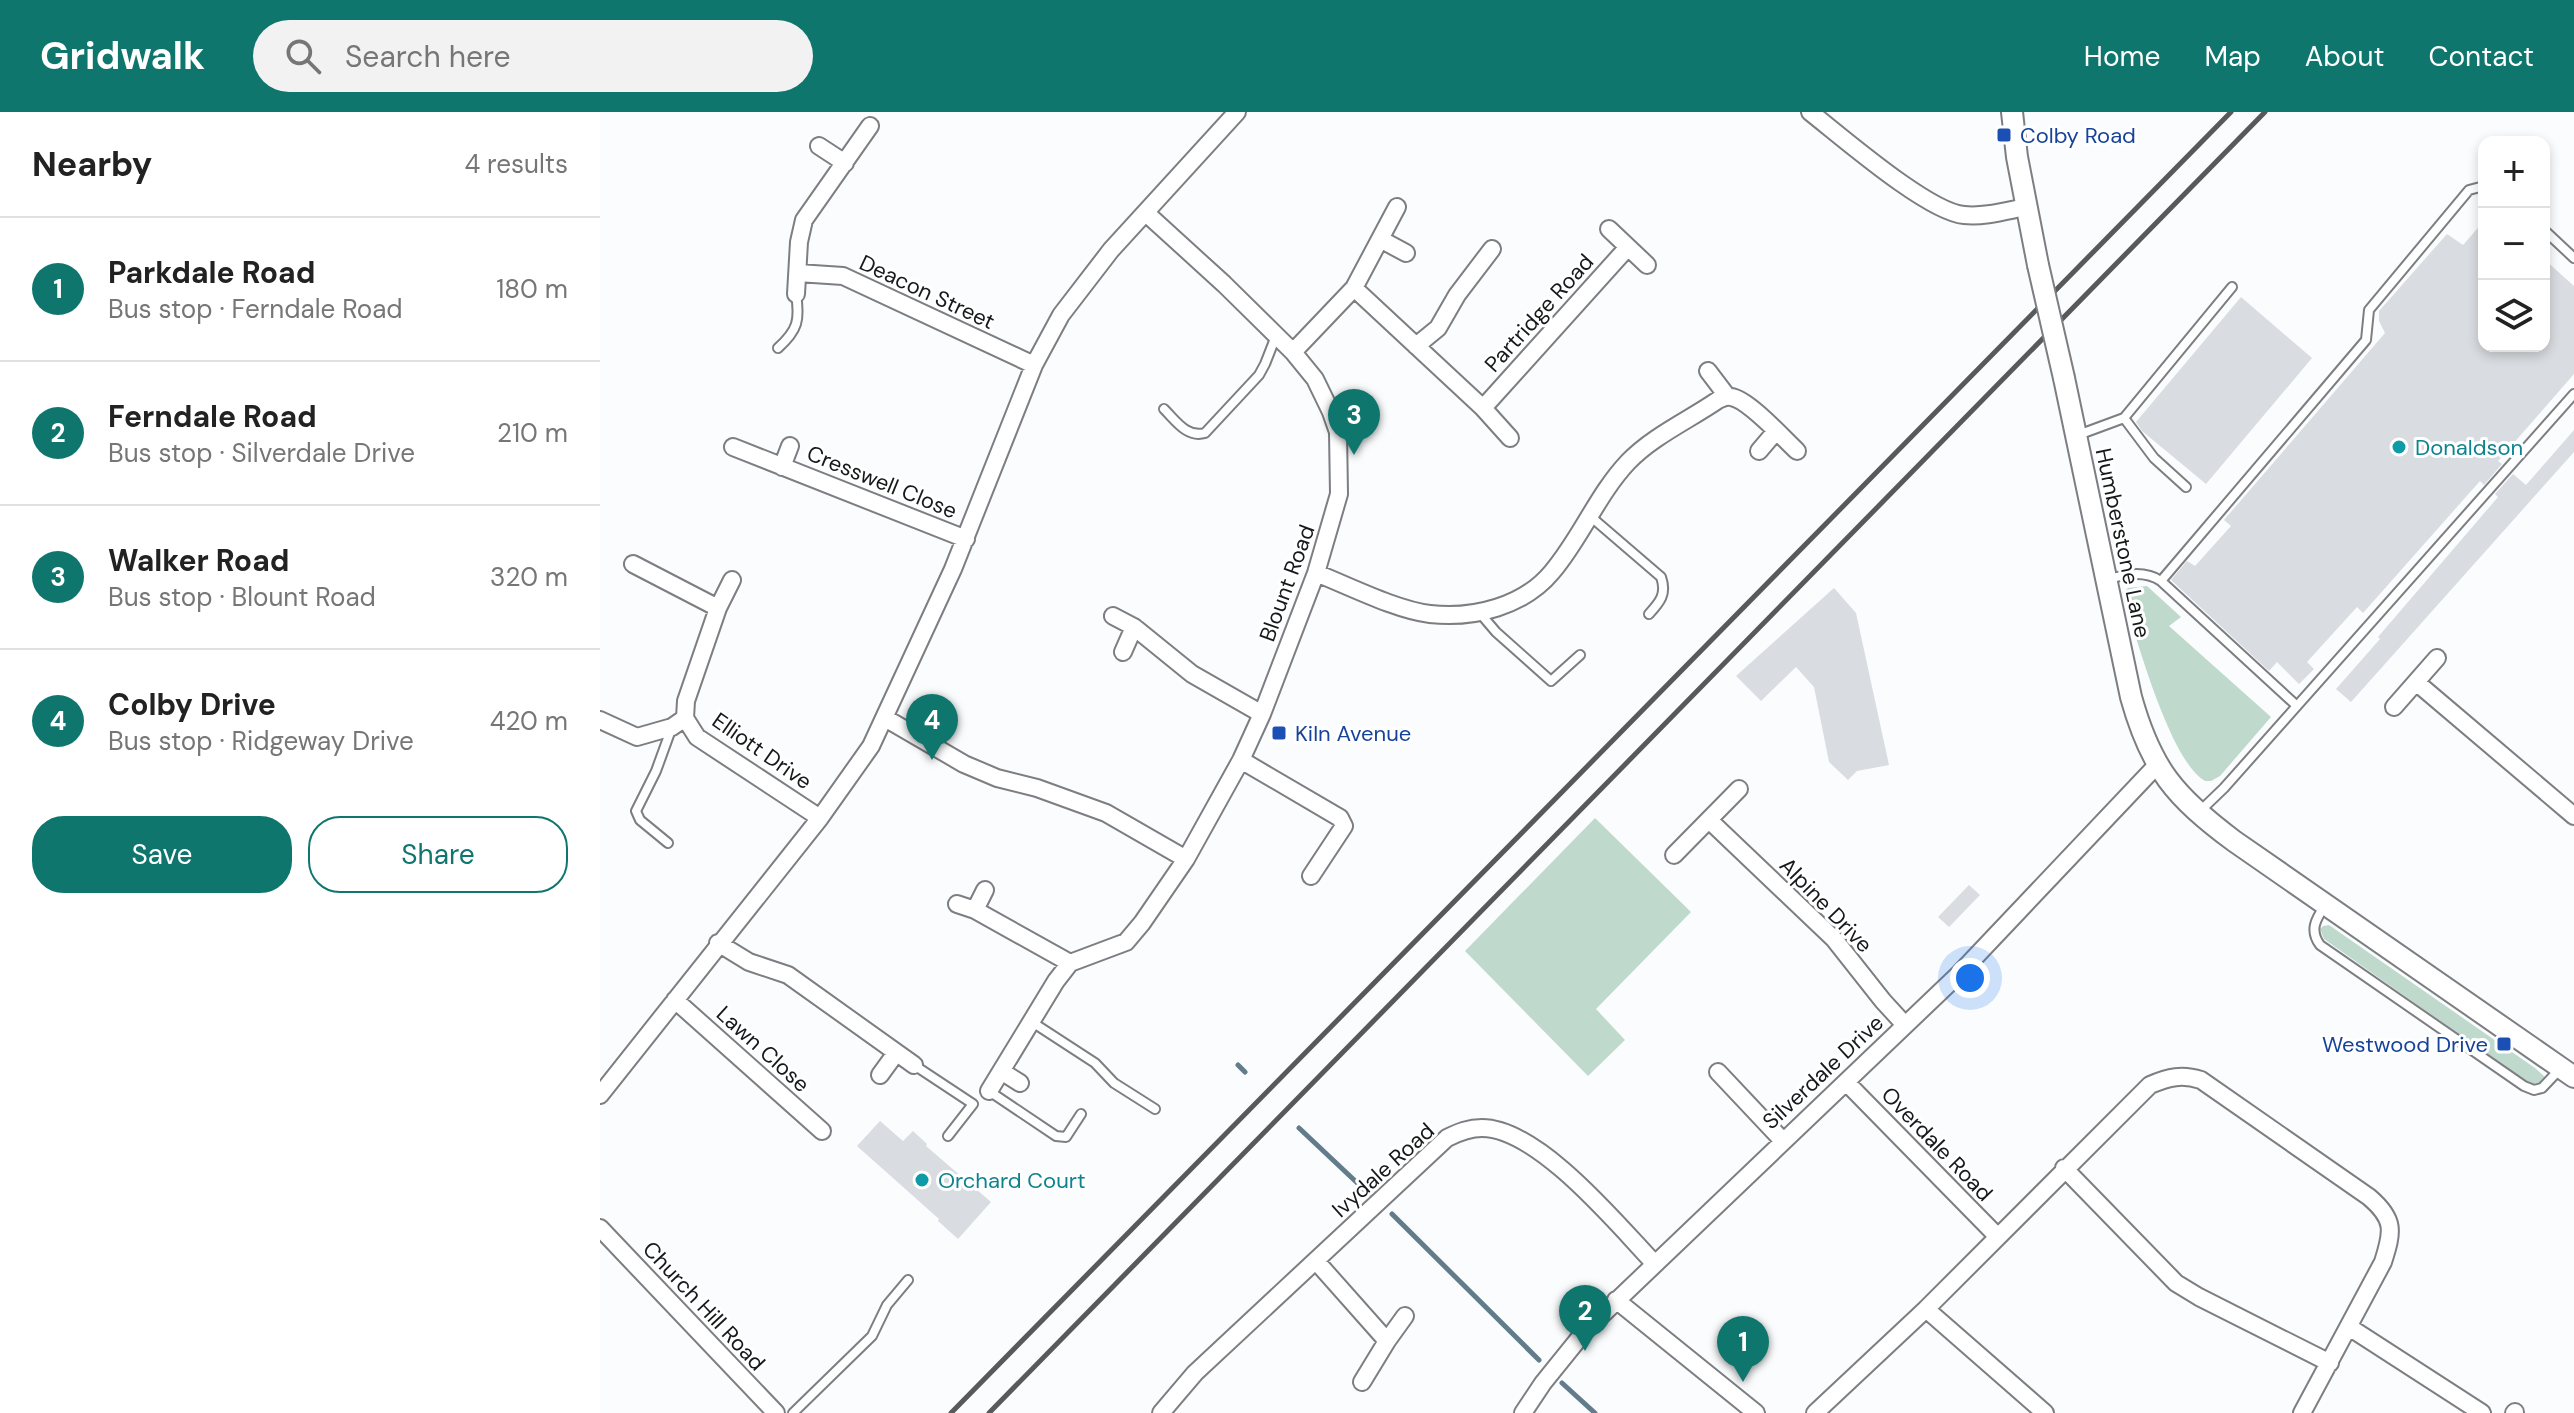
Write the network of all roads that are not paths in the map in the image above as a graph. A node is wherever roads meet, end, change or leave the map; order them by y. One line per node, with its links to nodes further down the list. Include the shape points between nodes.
1 (1237, 112): 10 (street)
2 (1810, 112): 9 (street, via 1936,206 1961,215)
3 (2012, 112): 9 (street, Humberstone Lane)
4 (870, 126): 6 (street)
5 (819, 146): 6 (street)
6 (845, 163): 19 (street, via 804,220)
7 (2478, 188): 49 (lane, via 2469,190 2369,310 2366,340)
8 (1397, 207): 13 (street)
9 (2026, 207): 35 (street, Humberstone Lane, bridge)
10 (1146, 213): 23 (street, Blount Road); 27 (street, via 1095,268)
11 (1609, 229): 14 (street)
12 (2550, 236): 17 (lane)
13 (1380, 239): 16 (street); 21 (street)
14 (1628, 247): 18 (street); 31 (street, Partridge Road)
15 (1492, 249): 24 (street, via 1438,328)
16 (1406, 253)
17 (2574, 258)
18 (1647, 265)
19 (798, 273): 22 (street); 27 (street, Deacon Street, via 843,276)
20 (2232, 287): 33 (lane)
21 (1354, 288): 24 (street); 26 (street)
22 (796, 294): 25 (lane, via 797,325)
23 (1276, 335): 26 (street, Blount Road); 32 (lane, via 1259,375 1205,433 1190,433)
24 (1416, 346): 31 (street)
25 (778, 348)
26 (1293, 352): 46 (street, Blount Road, via 1315,379 1338,432 1339,494)
27 (1034, 365): 44 (street)
28 (1708, 371): 30 (street)
29 (2574, 394): 59 (lane)
30 (1727, 396): 34 (street, via 1748,406); 43 (street, via 1630,460)
31 (1483, 408): 36 (street)
32 (1164, 409)
33 (2124, 418): 35 (lane); 42 (lane, via 2154,458)
34 (1776, 431): 39 (street); 40 (street)
35 (2076, 436): 48 (street, Humberstone Lane)
36 (1510, 438)
37 (790, 446): 41 (street, Cresswell Close)
38 (733, 447): 41 (street, Cresswell Close)
39 (1759, 451)
40 (1797, 451)
41 (782, 467): 44 (street, Cresswell Close)
42 (2186, 487)
43 (1590, 516): 51 (street, via 1551,574 1525,596); 52 (lane, via 1661,577 1663,599)
44 (966, 539): 62 (street)
45 (633, 564): 50 (street, via 653,564)
46 (1316, 573): 51 (street, via 1409,609 1431,614); 61 (street, Blount Road)
47 (732, 580): 50 (street, Elliott Drive)
48 (2105, 580): 49 (lane, via 2125,574); 66 (street, Humberstone Lane, via 2141,733)
49 (2161, 581): 59 (lane)
50 (718, 608): 64 (street, Elliott Drive)
51 (1478, 611): 56 (lane, via 1551,681)
52 (1649, 614)
53 (1113, 616): 54 (street)
54 (1134, 627): 55 (street); 61 (street, via 1192,674)
55 (1123, 652)
56 (1580, 655)
57 (2437, 658): 58 (street)
58 (2416, 682): 60 (street); 69 (street)
59 (2297, 706): 68 (lane)
60 (2394, 707)
61 (1262, 714): 65 (street, Blount Road)
62 (885, 718): 70 (street); 74 (street, via 964,764 1106,813)
63 (600, 720): 64 (street, via 637,737)
64 (679, 722): 70 (street, Elliott Drive); 72 (lane, via 636,811)
65 (1241, 760): 74 (street, Blount Road); 75 (street, via 1340,818 1340,835)
66 (2157, 765): 68 (street, Humberstone Lane); 84 (street, Silverdale Drive, via 2008,925)
67 (1739, 789): 71 (street)
68 (2198, 814): 78 (street, Humberstone Lane)
69 (2574, 816)
70 (820, 818): 80 (street)
71 (1709, 820): 73 (street); 84 (street, Alpine Drive, via 1834,939)
72 (668, 843)
73 (1674, 855)
74 (1186, 859): 81 (street, Blount Road, via 1126,942)
75 (1311, 876)
76 (985, 890): 79 (street)
77 (957, 904): 79 (street)
78 (2325, 905): 90 (street, Humberstone Lane); 90 (lane, Humberstone Lane, via 2314,925 2320,945 2485,1060 2534,1090)
79 (975, 910): 81 (street)
80 (718, 943): 82 (street); 85 (street, via 749,962 788,975)
81 (1070, 963): 83 (street)
82 (675, 1000): 92 (street); 99 (street, Lawn Close)
83 (1031, 1021): 88 (street); 97 (lane)
84 (1905, 1025): 93 (street, Silverdale Drive)
85 (896, 1053): 87 (street); 91 (street)
86 (600, 1065): 92 (street)
87 (914, 1065): 100 (lane, via 973,1104)
88 (1001, 1071): 94 (street); 95 (street)
89 (1718, 1072): 101 (street)
90 (2567, 1073)
91 (880, 1075)
92 (613, 1077): 96 (street)
93 (1846, 1082): 101 (street, Silverdale Drive); 104 (street, Overdale Road)
94 (1020, 1083)
95 (989, 1091): 98 (lane, via 1056,1136 1066,1137)
96 (600, 1095)
97 (1155, 1109)
98 (1081, 1114)
99 (822, 1131)
100 (948, 1136)
101 (1783, 1141): 106 (street, Silverdale Drive)
102 (2064, 1168): 104 (street); 111 (street, via 2150,1085 2169,1077 2201,1080 2386,1212 2390,1241); 113 (street, via 2176,1283)
103 (600, 1228): 115 (street, Church Hill Road)
104 (1998, 1237): 109 (street)
105 (1316, 1261): 106 (street, Ivydale Road, via 1447,1138 1483,1128 1502,1131 1538,1151 1581,1186); 112 (street); 119 (street, Ivydale Road, via 1195,1373)
106 (1654, 1263): 108 (street, Silverdale Drive)
107 (908, 1280): 118 (lane, via 887,1305 872,1336)
108 (1616, 1300): 120 (street, Silverdale Drive, via 1585,1331); 121 (street)
109 (1926, 1309): 122 (street); 123 (street)
110 (1405, 1316): 112 (street)
111 (2349, 1327): 113 (street); 125 (street)
112 (1387, 1341): 114 (street)
113 (2330, 1363): 124 (street)
114 (1362, 1382)
115 (763, 1401): 116 (street); 117 (street, Church Hill Road)
116 (751, 1413)
117 (776, 1413)
118 (793, 1413)
119 (1161, 1413)
120 (1523, 1413)
121 (1756, 1413)
122 (1815, 1413)
123 (2045, 1413)
124 (2302, 1413)
125 (2482, 1413)

